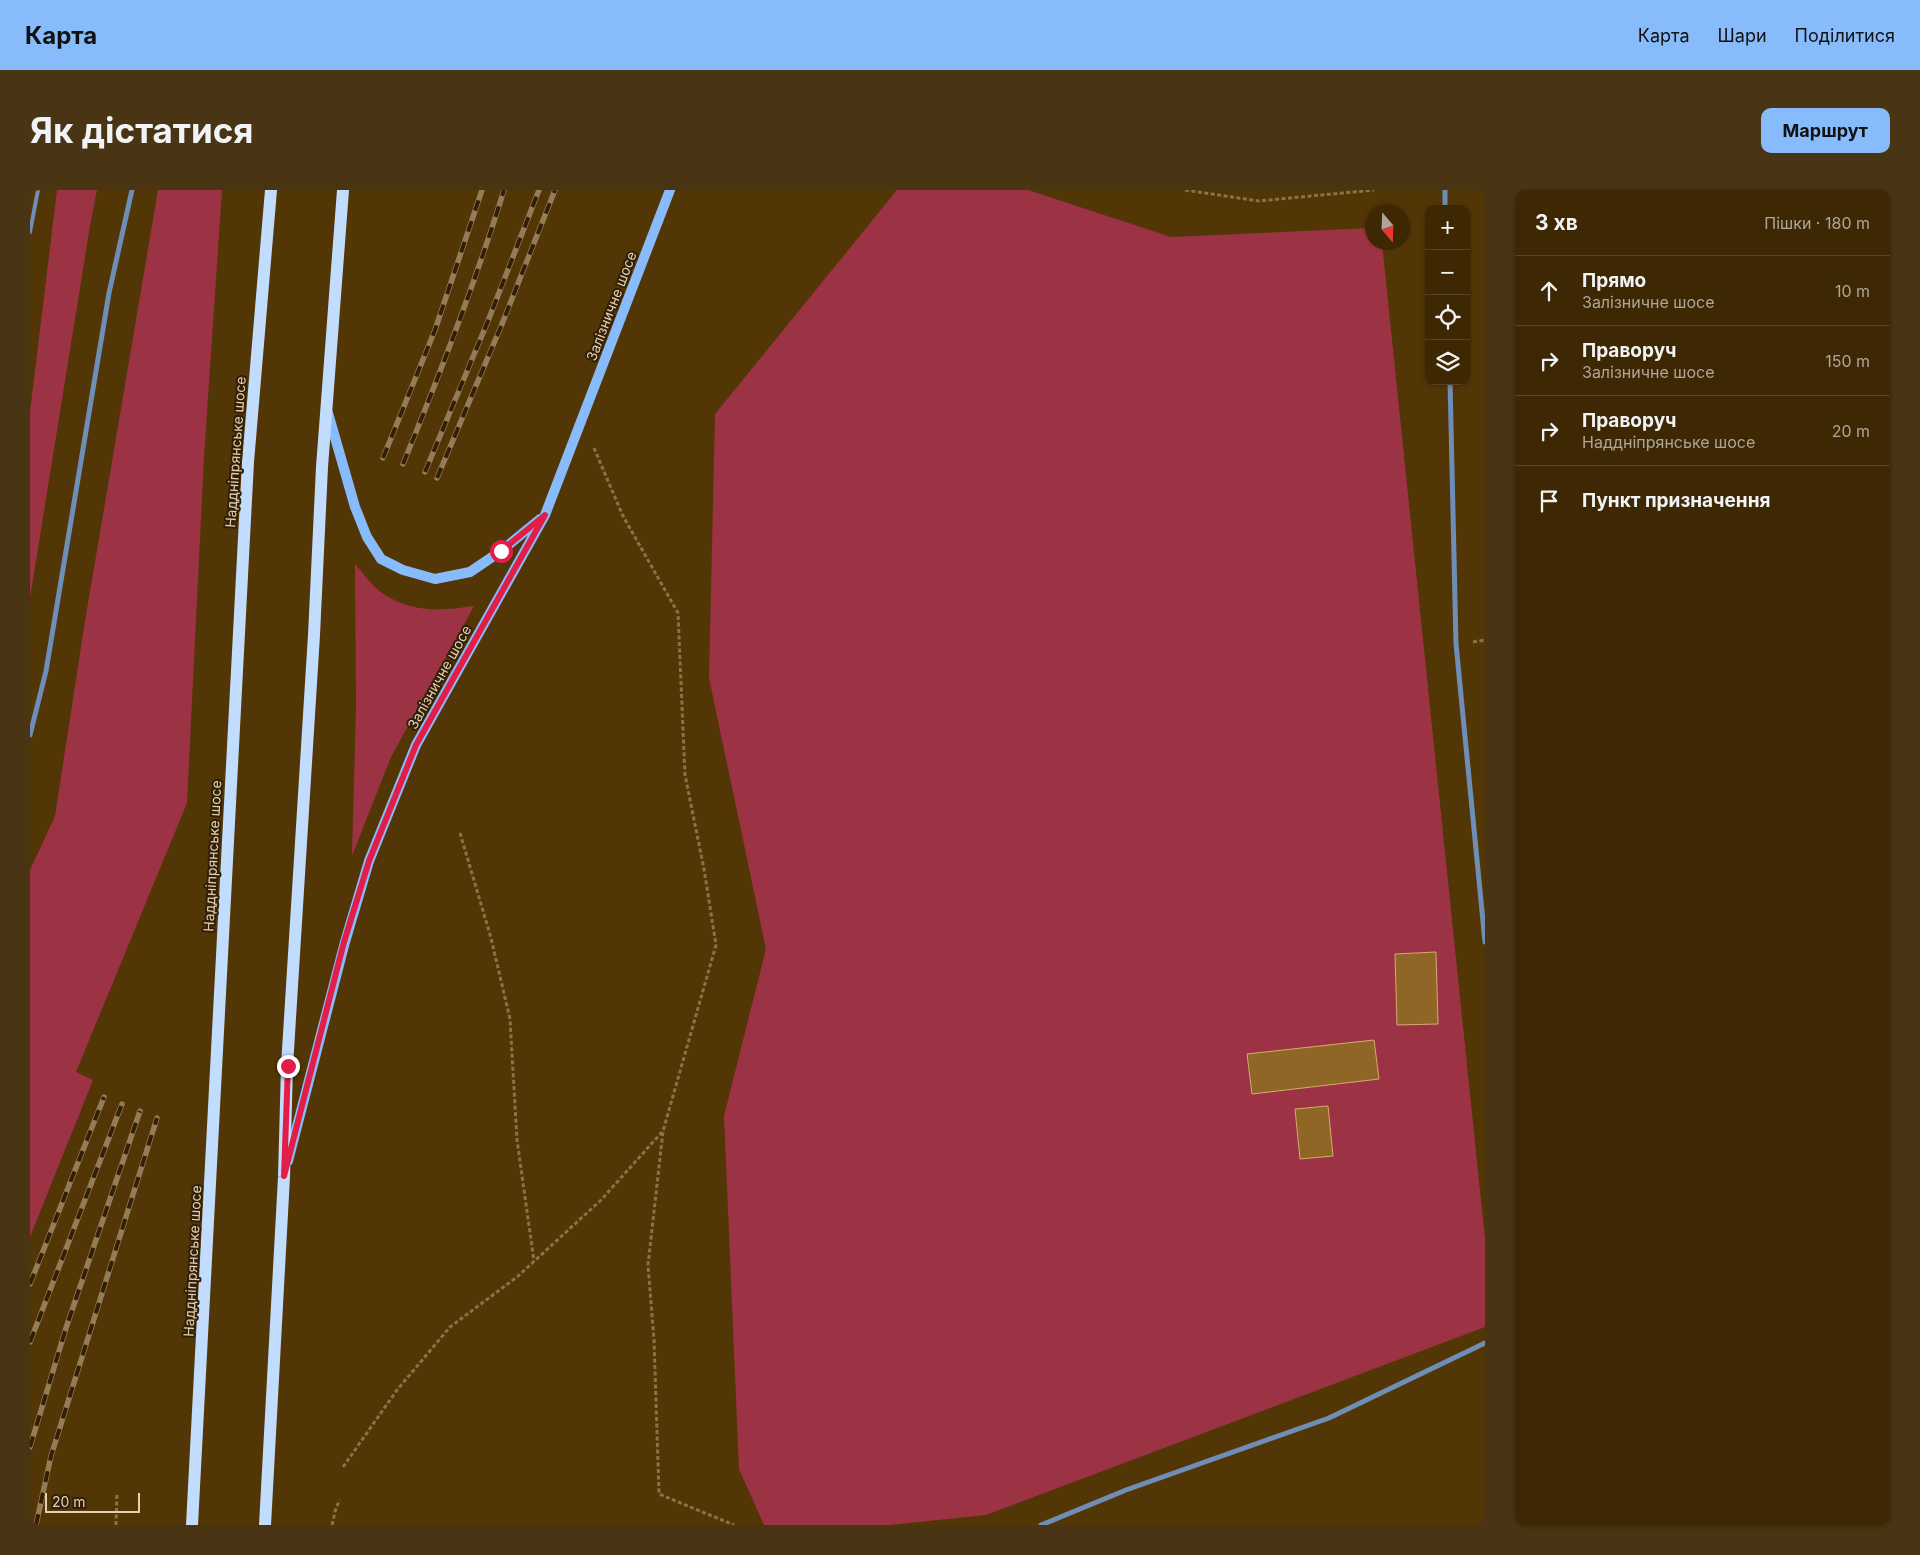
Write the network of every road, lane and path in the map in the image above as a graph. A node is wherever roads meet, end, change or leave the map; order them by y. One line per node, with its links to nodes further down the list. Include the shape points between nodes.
1 (38, 190): 10 (lane)
2 (132, 190): 15 (street, via 109,294 46,671)
3 (271, 190): 26 (main road, Наддніпрянське шосе, via 248,462)
4 (343, 190): 12 (main road)
5 (670, 190): 14 (street, Залізничне шосе)
6 (1185, 190): 7 (path, via 1259,201)
7 (1374, 190)
8 (1445, 190): 9 (street)
9 (1445, 205)
10 (30, 232)
11 (1450, 385): 17 (street, via 1456,644)
12 (326, 407): 14 (street, Залізничне шосе, via 354,507 366,537 381,559 403,570 435,580 470,572); 19 (main road)
13 (591, 440): 18 (path, via 623,516 678,613 685,775 716,945)
14 (545, 515): 19 (street, Залізничне шосе, via 416,745 369,861 344,942)
15 (30, 735)
16 (460, 833): 20 (path, via 491,938 510,1019 517,1140)
17 (1485, 942)
18 (663, 1131): 20 (path, via 601,1200); 29 (path, via 648,1265 659,1494)
19 (284, 1176): 27 (main road)
20 (534, 1261): 22 (path, via 450,1327 398,1390)
21 (1485, 1344): 30 (street, via 1329,1418 1126,1490)
22 (344, 1467)
23 (117, 1493): 25 (path)
24 (340, 1500): 28 (path)
25 (116, 1525)
26 (192, 1525)
27 (265, 1525)
28 (332, 1525)
29 (734, 1525)
30 (1042, 1525)

